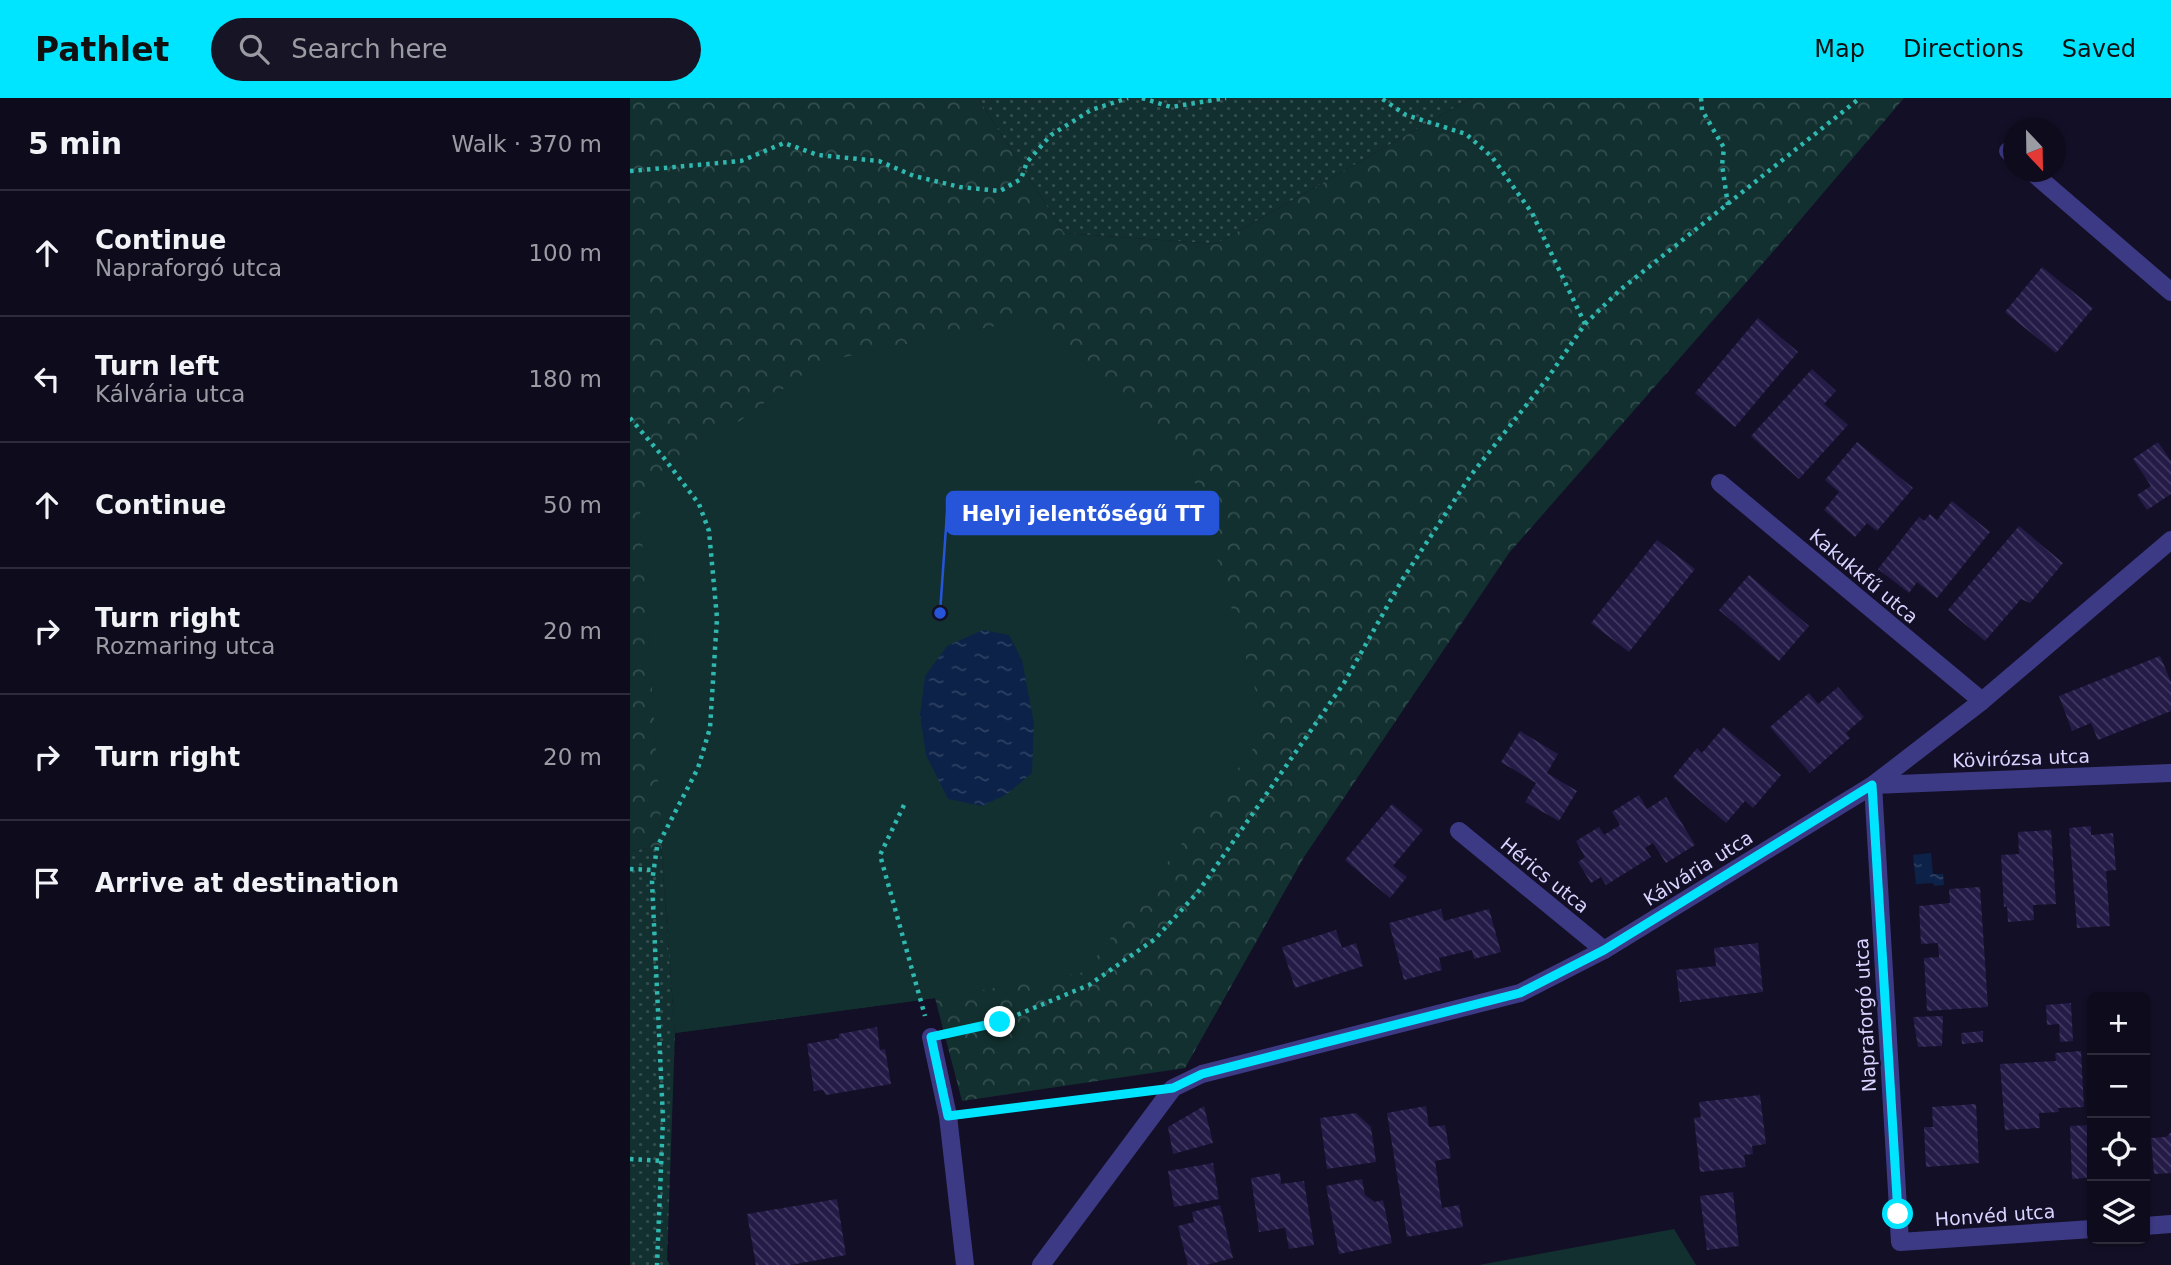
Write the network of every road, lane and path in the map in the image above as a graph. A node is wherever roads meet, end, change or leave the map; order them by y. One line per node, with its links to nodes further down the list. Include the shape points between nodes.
1 (1128, 98): 7 (path, via 1091,110 1051,135 1027,162 1021,179 1000,191 960,187 914,176 879,161 818,155 784,143 741,161)
2 (1142, 98): 3 (path, via 1171,107)
3 (1226, 98)
4 (1701, 98): 9 (path, via 1702,110 1724,148)
5 (1860, 98): 9 (path)
6 (1382, 99): 11 (path, via 1406,115 1466,134 1492,157 1532,212)
7 (630, 171)
8 (2044, 182): 10 (street)
9 (1728, 205): 11 (path, via 1620,290)
10 (2171, 292)
11 (1585, 324): 23 (path, via 1471,475 1402,580 1344,683 1198,892 1156,939 1089,985 1046,1004 1000,1022)
12 (630, 418): 21 (path, via 699,504 709,530 717,618 710,728 698,768 657,847)
13 (1720, 483): 15 (street, Kakukkfű utca)
14 (2171, 541): 15 (street, Kálvária utca)
15 (1982, 701): 17 (street, Kálvária utca)
16 (2171, 773): 17 (street, Kövirózsa utca)
17 (1872, 785): 22 (street, Kálvária utca); 31 (street, Napraforgó utca)
18 (904, 805): 23 (path, via 880,855)
19 (1460, 831): 22 (street, Hérics utca)
20 (630, 869): 21 (path)
21 (654, 870): 27 (path)
22 (1604, 950): 24 (street, Kálvária utca, via 1520,993 1202,1074)
23 (931, 1037): 25 (street)
24 (1173, 1088): 25 (path); 34 (street)
25 (948, 1116): 33 (street)
26 (630, 1159): 27 (path)
27 (662, 1161): 32 (path)
28 (2171, 1224): 29 (street)
29 (2150, 1226)
30 (2087, 1229): 31 (street, Honvéd utca)
31 (1900, 1242)
32 (657, 1265)
33 (965, 1265)
34 (1041, 1265)

